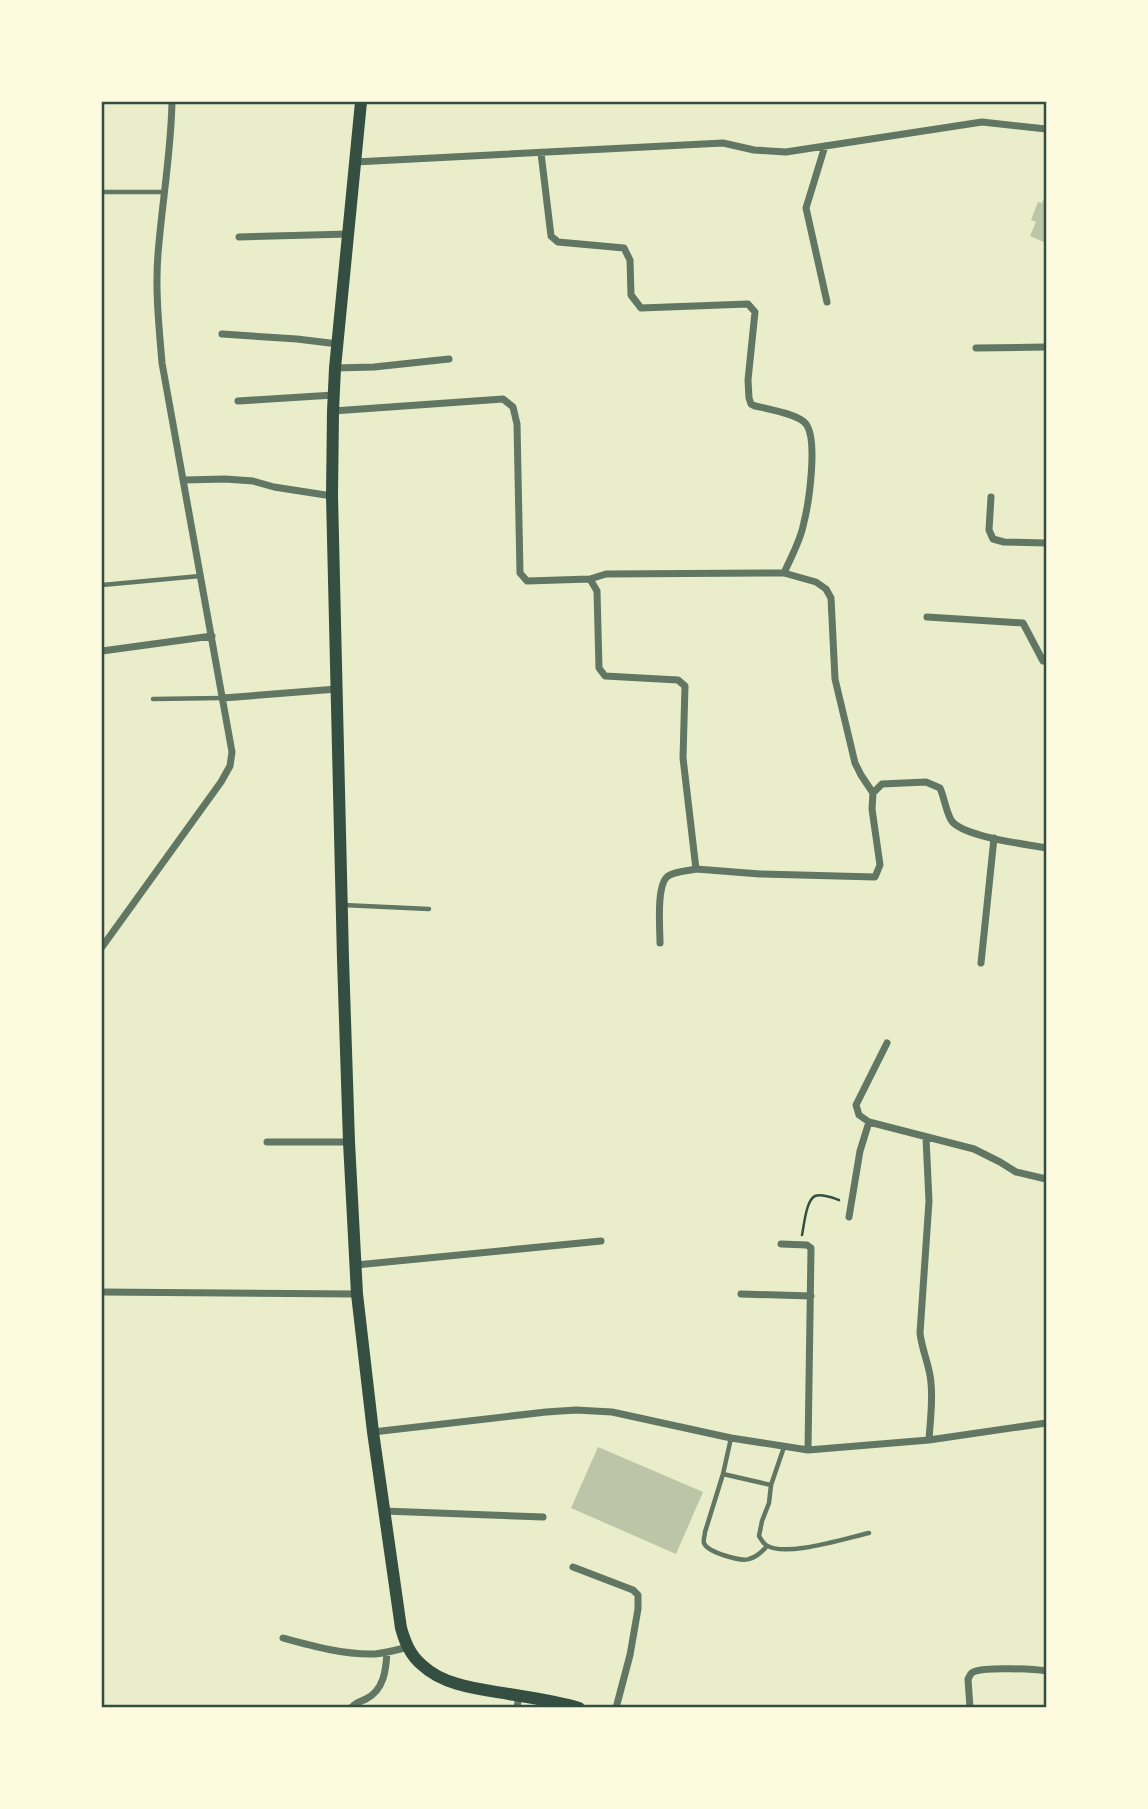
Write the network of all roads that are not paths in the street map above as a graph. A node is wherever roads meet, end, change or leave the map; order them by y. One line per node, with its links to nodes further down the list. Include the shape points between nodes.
1 (172, 102): 8 (street)
2 (361, 102): 6 (main road)
3 (1046, 129): 4 (street, via 982,122)
4 (825, 146): 5 (street, via 786,152 723,143); 11 (street, via 806,208)
5 (541, 153): 6 (street); 25 (street, via 551,236 558,242 624,248 630,260 631,295 641,308 748,304 755,312 748,380 751,404 797,417 811,436 804,524)
6 (355, 162): 9 (main road)
7 (102, 192): 8 (lane)
8 (165, 192): 21 (street, via 158,254 158,320)
9 (349, 234): 10 (street); 13 (main road)
10 (239, 237)
11 (827, 302)
12 (222, 334): 13 (street)
13 (338, 344): 17 (main road)
14 (1046, 347): 15 (street)
15 (976, 348)
16 (449, 359): 17 (street)
17 (335, 368): 18 (main road)
18 (334, 395): 19 (street); 20 (main road)
19 (238, 401)
20 (333, 411): 22 (main road); 27 (street, via 503,399 513,407 517,424 520,573 527,581)
21 (184, 480): 22 (street, via 253,481); 26 (street)
22 (332, 496): 33 (main road)
23 (990, 497): 24 (street, via 993,538)
24 (1046, 543)
25 (784, 573): 27 (street, via 606,574); 36 (street, via 816,582 831,598 835,680 855,763)
26 (200, 576): 28 (lane); 30 (street)
27 (590, 579): 39 (street, via 597,591 598,668 605,676 678,680 685,686 682,758)
28 (102, 585)
29 (927, 617): 32 (street, via 1023,623)
30 (212, 636): 31 (street); 34 (street)
31 (102, 651)
32 (1046, 661)
33 (337, 690): 34 (street); 40 (main road)
34 (223, 698): 35 (lane); 43 (street, via 230,766)
35 (153, 699)
36 (873, 793): 37 (street, via 882,784 926,782 940,788 951,820 961,829); 39 (street, via 880,865 875,877)
37 (993, 838): 38 (street); 44 (street)
38 (1046, 848)
39 (696, 869): 42 (street, via 664,880)
40 (342, 905): 41 (lane); 49 (main road)
41 (429, 909)
42 (660, 943)
43 (102, 947)
44 (981, 963)
45 (887, 1044): 46 (street, via 856,1105 859,1115)
46 (869, 1122): 47 (street); 51 (street)
47 (926, 1138): 50 (street, via 974,1149 1016,1172); 62 (street, via 929,1201 920,1333 931,1383)
48 (267, 1142): 49 (street)
49 (349, 1142): 54 (main road)
50 (1046, 1179)
51 (849, 1217)
52 (601, 1241): 54 (street)
53 (781, 1244): 58 (street, via 811,1248)
54 (356, 1265): 56 (main road)
55 (102, 1292): 56 (street)
56 (358, 1294): 60 (main road)
57 (741, 1294): 58 (street)
58 (811, 1296): 64 (street)
59 (1046, 1423): 62 (street)
60 (373, 1432): 61 (street, via 576,1410 612,1412); 67 (main road)
61 (731, 1438): 63 (street); 65 (lane)
62 (929, 1440): 64 (street)
63 (785, 1447): 64 (street); 66 (lane)
64 (808, 1450)
65 (723, 1474): 66 (lane); 70 (lane, via 704,1545 739,1560 749,1560)
66 (771, 1485): 70 (lane, via 759,1536)
67 (384, 1511): 68 (street); 73 (main road, via 401,1628)
68 (542, 1517)
69 (869, 1533): 70 (lane, via 802,1549)
70 (767, 1546)
71 (573, 1567): 79 (street, via 638,1595)
72 (283, 1638): 74 (street, via 322,1648)
73 (408, 1647): 74 (street); 76 (main road, via 423,1666 444,1679)
74 (387, 1652): 77 (street, via 378,1689)
75 (1046, 1671): 80 (street, via 975,1671 968,1679)
76 (518, 1701): 78 (main road)
77 (351, 1707)
78 (579, 1707)
79 (617, 1707)
80 (970, 1707)

